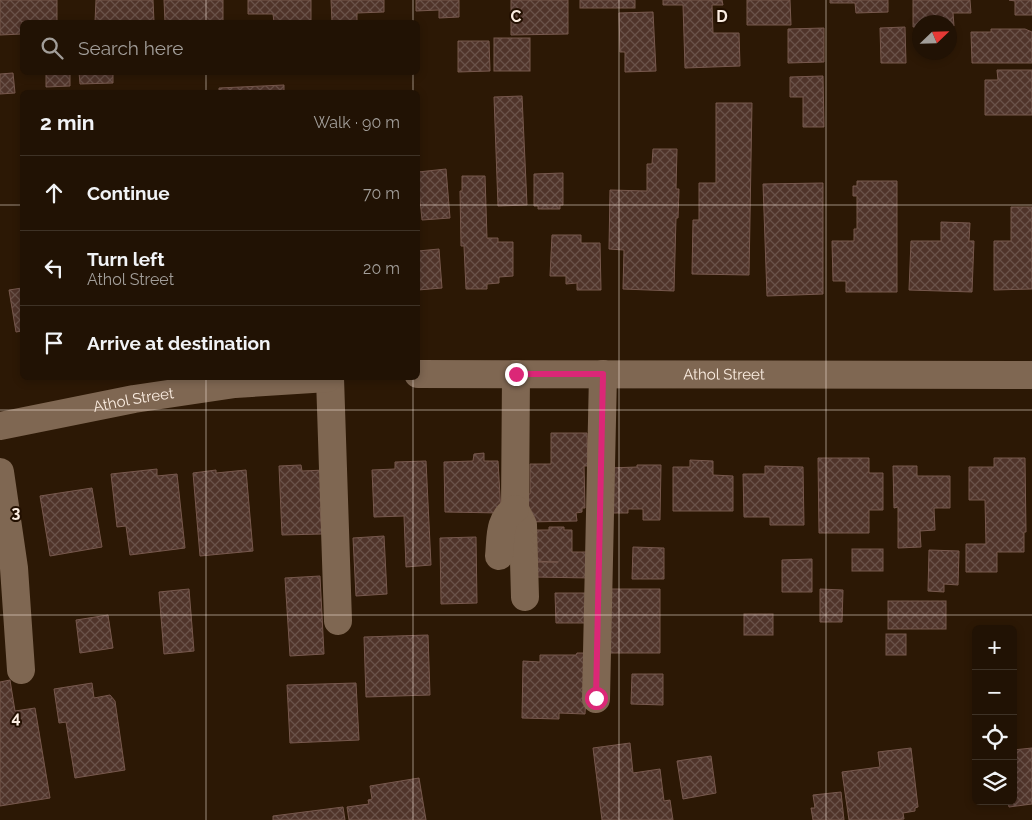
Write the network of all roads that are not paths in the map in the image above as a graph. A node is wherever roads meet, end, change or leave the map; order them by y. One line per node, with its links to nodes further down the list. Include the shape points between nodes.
1 (420, 374): 2 (street, Athol Street)
2 (516, 374): 3 (street, Athol Street); 9 (street)
3 (603, 374): 4 (street, Athol Street); 14 (street)
4 (1032, 375)
5 (298, 380): 7 (street, Athol Street, via 235,384 134,399)
6 (329, 380): 12 (street)
7 (0, 426)
8 (0, 472): 13 (street, via 14,568)
9 (515, 509): 10 (street, via 502,521); 11 (street, via 523,524)
10 (499, 556)
11 (525, 597)
12 (338, 621)
13 (21, 670)
14 (596, 698)

